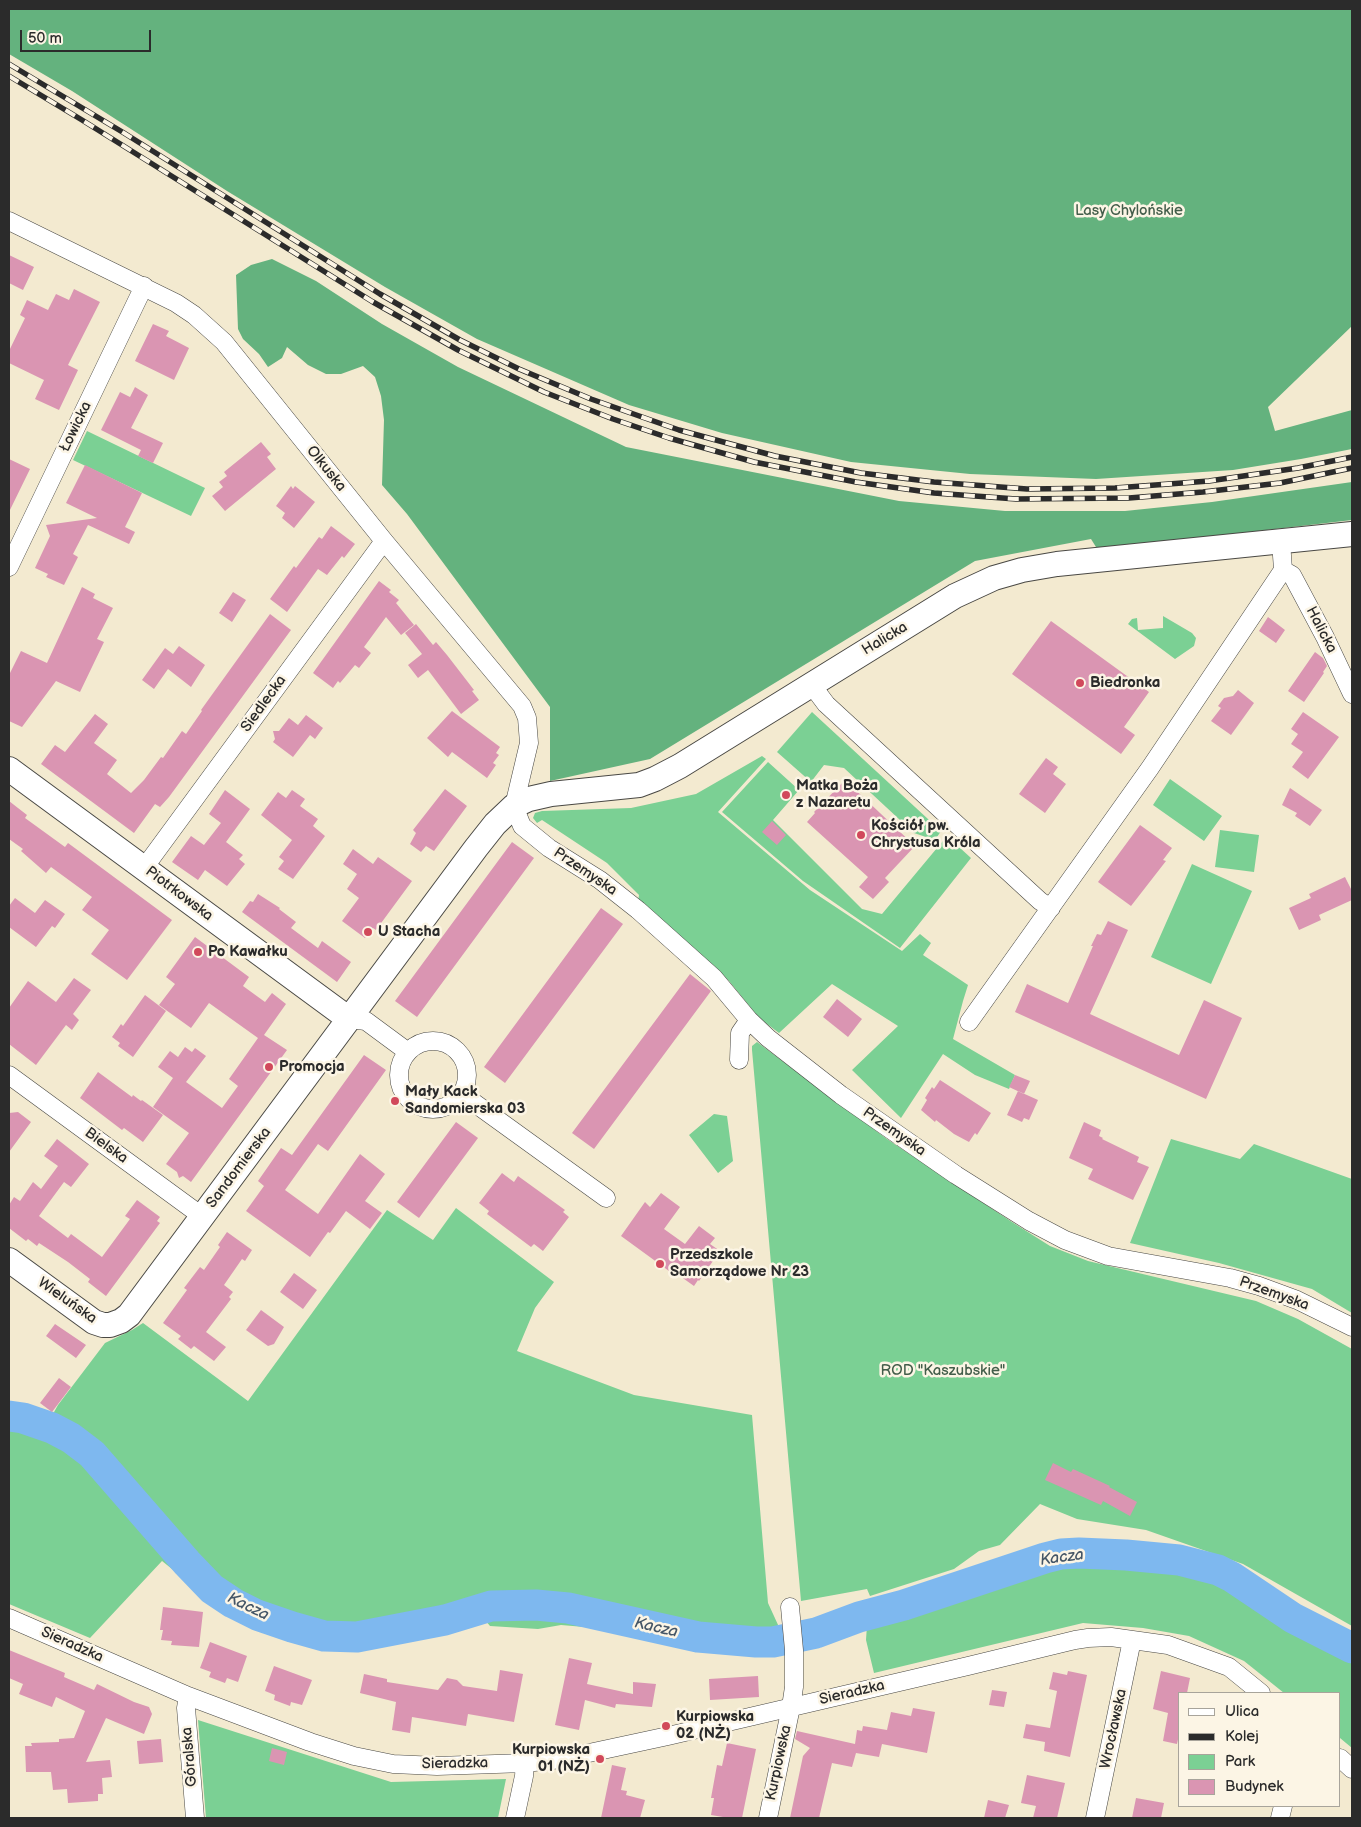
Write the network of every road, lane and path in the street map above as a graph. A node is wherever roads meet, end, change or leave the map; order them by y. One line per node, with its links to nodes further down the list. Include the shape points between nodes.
1 (9, 221): 2 (street, Olkuska)
2 (144, 286): 4 (street, Olkuska, via 194,314 224,342); 6 (street, Łowicka)
3 (1352, 534): 5 (street, Halicka)
4 (384, 540): 11 (street, Olkuska, via 522,706 527,718 529,743); 12 (street, Siedlecka)
5 (1280, 541): 7 (street); 8 (street, Halicka, via 1057,564 994,578 955,596)
6 (10, 560)
7 (1283, 570): 9 (street, Halicka, via 1292,575); 13 (street)
8 (811, 684): 11 (street, Halicka, via 655,779 640,785 551,794); 13 (street, via 826,704)
9 (1352, 694)
10 (9, 769): 12 (street, Piotrkowska)
11 (514, 806): 14 (street, Sandomierska, via 476,848); 15 (street, Przemyska, via 527,832 600,880 638,910 714,978)
12 (144, 868): 14 (street, Piotrkowska)
13 (1051, 908): 16 (street)
14 (349, 1019): 17 (street, via 366,1021); 22 (street, Sandomierska)
15 (749, 1020): 18 (street, via 740,1033); 25 (street, Przemyska, via 841,1095 948,1170 1065,1240 1108,1256 1259,1286 1297,1300)
16 (969, 1022)
17 (408, 1052): 20 (street, via 420,1044 434,1041 448,1044 465,1064 467,1079); 20 (street, via 401,1064 399,1077 402,1090 411,1102 424,1108 438,1109 452,1104)
18 (739, 1060)
19 (9, 1075): 22 (street, Bielska)
20 (462, 1094): 21 (street)
21 (606, 1198)
22 (203, 1217): 24 (street, Sandomierska)
23 (9, 1260): 24 (street, Wieluńska, via 94,1322 110,1324)
24 (129, 1315)
25 (1352, 1327)
26 (790, 1607): 31 (street, via 794,1650)
27 (9, 1618): 30 (street, Sieradzka)
28 (1132, 1640): 29 (street, Sieradzka, via 1168,1645 1229,1667); 31 (street, Sieradzka, via 1111,1637 1075,1640); 38 (street, Wrocławska)
29 (1260, 1692)
30 (188, 1696): 33 (street, Sieradzka, via 310,1742 393,1764); 35 (street, Góralska, via 186,1708)
31 (791, 1707): 33 (street, Sieradzka, via 597,1752); 37 (street, Kurpiowska)
32 (1341, 1759): 34 (street)
33 (524, 1763): 36 (street)
34 (1352, 1768)
35 (195, 1818)
36 (515, 1818)
37 (768, 1818)
38 (1095, 1818)

